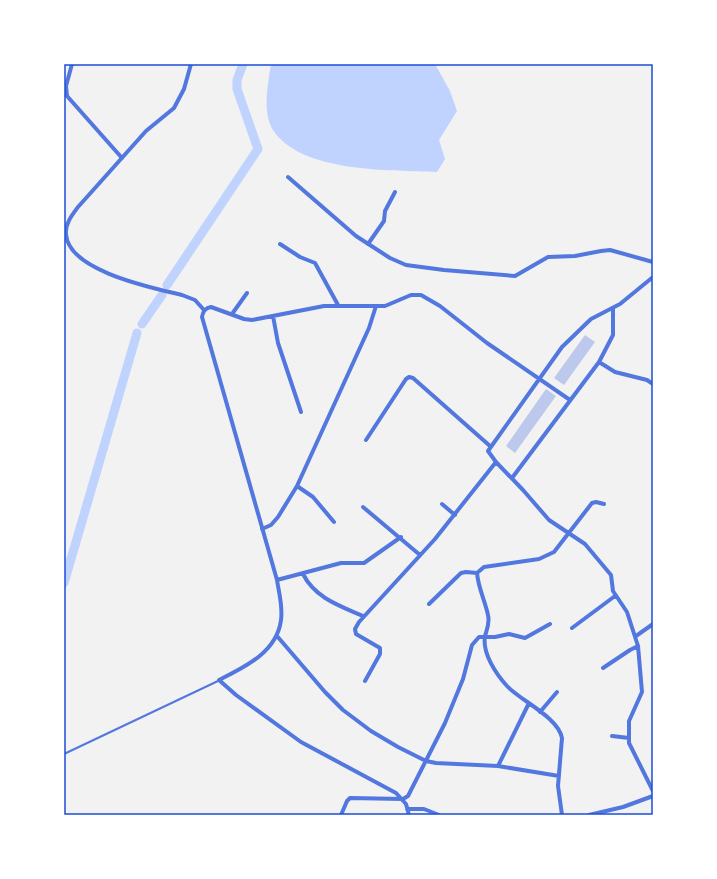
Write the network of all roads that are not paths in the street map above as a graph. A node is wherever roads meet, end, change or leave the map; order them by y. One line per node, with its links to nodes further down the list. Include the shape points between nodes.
1 (72, 64): 3 (street, via 66,86 67,96)
2 (191, 64): 3 (street, via 184,89 174,108 146,131)
3 (122, 158): 14 (street, via 70,219 65,233 67,242 80,259 100,271 182,295 194,300)
4 (288, 177): 7 (street)
5 (395, 192): 7 (street, via 385,211 384,221)
6 (280, 244): 11 (street, via 315,264)
7 (368, 244): 8 (street, via 406,265 505,276 522,274 548,257 610,250)
8 (653, 262)
9 (653, 277): 13 (street)
10 (247, 293): 15 (street)
11 (338, 304): 12 (street); 16 (street)
12 (376, 306): 18 (street, via 389,306 411,295 421,295); 26 (street, via 370,328)
13 (613, 308): 17 (street, via 613,335); 18 (street, via 597,314 575,333)
14 (204, 310): 15 (street, via 211,307); 32 (street, via 202,317)
15 (232, 314): 16 (street, via 252,320)
16 (273, 316): 21 (street, via 278,343)
17 (599, 362): 19 (street, via 615,372 647,380); 20 (street)
18 (540, 378): 20 (street); 23 (street)
19 (653, 384)
20 (570, 400): 25 (street)
21 (301, 412)
22 (366, 440): 23 (street, via 409,377 414,378)
23 (490, 446): 24 (street, via 488,451)
24 (496, 462): 25 (street); 30 (street)
25 (512, 478): 33 (street, via 549,520)
26 (297, 486): 31 (street, via 313,497); 32 (street, via 278,517 271,525)
27 (442, 504): 30 (street)
28 (604, 504): 33 (street, via 592,503)
29 (364, 507): 34 (street)
30 (455, 515): 35 (street)
31 (334, 522)
32 (262, 529): 38 (street)
33 (568, 533): 36 (street, via 560,546 548,556 484,568); 39 (street, via 585,544 608,570)
34 (400, 537): 35 (street); 37 (street, via 364,563 347,562)
35 (420, 555): 41 (street)
36 (477, 573): 40 (street, via 461,573); 46 (street, via 489,623)
37 (302, 574): 38 (street); 41 (street, via 311,588 323,598)
38 (277, 580): 45 (street, via 282,619)
39 (615, 596): 44 (street); 47 (street, via 627,612)
40 (429, 604)
41 (363, 616): 51 (street, via 355,629 356,634 380,648 380,654)
42 (550, 624): 46 (street, via 525,638 509,634 495,638)
43 (653, 624): 47 (street)
44 (572, 628)
45 (277, 636): 50 (street, via 258,658); 58 (street, via 324,692 343,710 371,731)
46 (485, 636): 53 (street, via 486,650 493,667 508,687); 58 (street, via 479,637 472,644 463,679)
47 (636, 636): 48 (street)
48 (638, 646): 49 (street); 56 (street, via 642,692 629,721)
49 (603, 668)
50 (220, 680): 57 (lane); 63 (street, via 301,742 376,781)
51 (365, 681)
52 (557, 692): 54 (street)
53 (529, 703): 54 (street); 59 (street)
54 (540, 712): 60 (street, via 561,732)
55 (612, 736): 56 (street)
56 (629, 738): 61 (street, via 631,749)
57 (64, 754)
58 (426, 761): 59 (street); 63 (street, via 411,792)
59 (498, 766): 60 (street)
60 (559, 776): 68 (street)
61 (653, 791)
62 (653, 796): 69 (street, via 623,807)
63 (403, 799): 64 (street); 65 (street, via 350,798)
64 (407, 809): 66 (street); 67 (street, via 424,809)
65 (341, 815)
66 (408, 815)
67 (439, 815)
68 (562, 815)
69 (589, 815)

